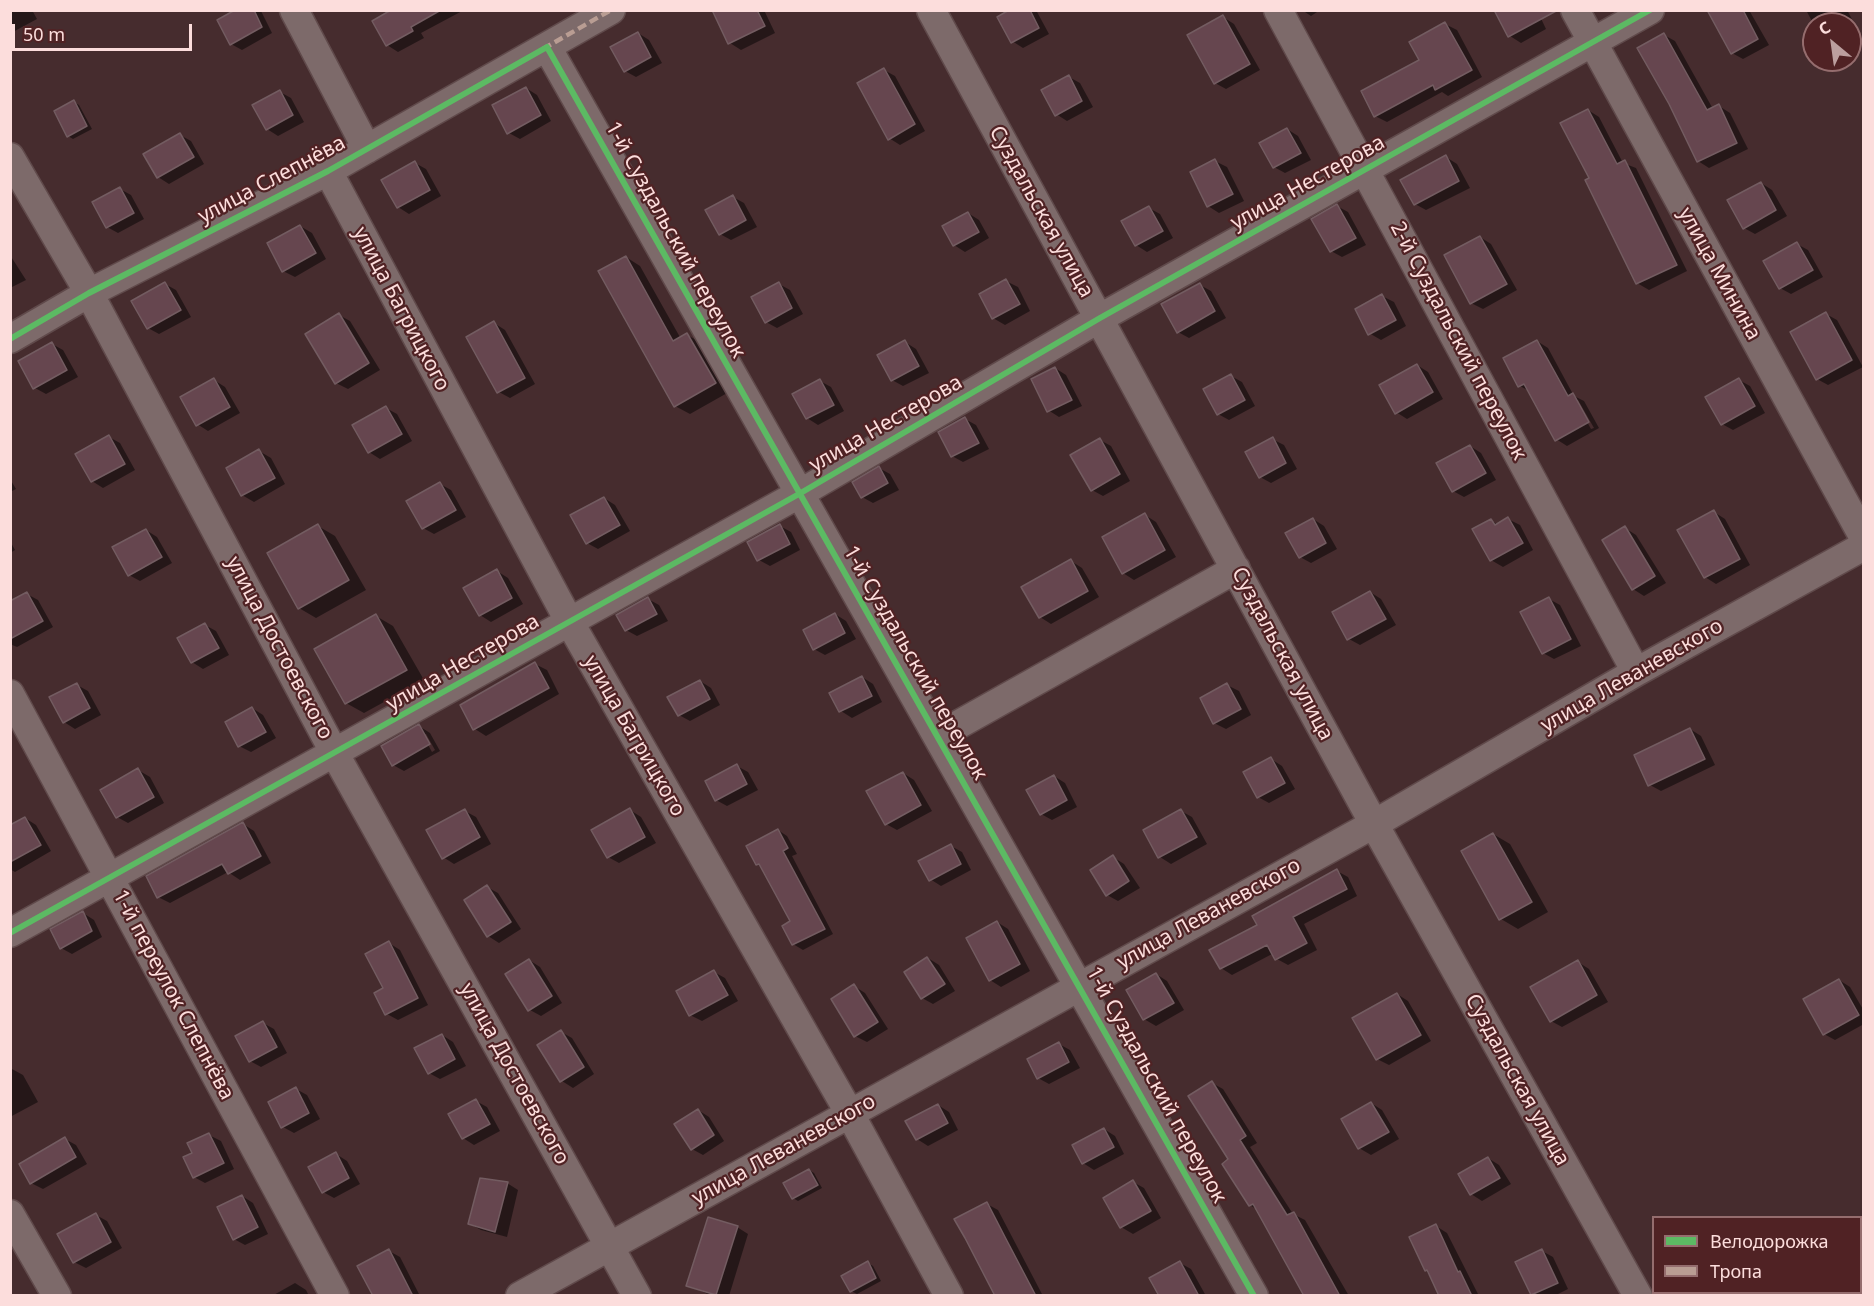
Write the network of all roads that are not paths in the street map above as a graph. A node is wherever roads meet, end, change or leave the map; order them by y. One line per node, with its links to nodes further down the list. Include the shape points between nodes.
1 (294, 10): 9 (street)
2 (611, 10): 8 (street, улица Слепнёва)
3 (930, 10): 14 (street, Суздальская улица)
4 (1278, 10): 11 (street, 2-й Суздальский переулок)
5 (1575, 10): 7 (street, улица Минина)
6 (1650, 10): 7 (street, улица Нестерова)
7 (1592, 43): 11 (street, улица Нестерова); 17 (street, улица Минина)
8 (547, 46): 9 (street, улица Слепнёва); 16 (street, 1-й Суздальский переулок)
9 (367, 148): 12 (street, улица Слепнёва)
10 (10, 157): 13 (street, улица Достоевского)
11 (1365, 169): 14 (street, улица Нестерова); 21 (street, 2-й Суздальский переулок)
12 (328, 171): 13 (street, улица Слепнёва); 20 (street, улица Багрицкого)
13 (89, 293): 15 (street, улица Слепнёва); 24 (street, улица Достоевского)
14 (1100, 318): 16 (street, улица Нестерова); 19 (street, Суздальская улица)
15 (10, 339)
16 (799, 494): 20 (street, улица Нестерова); 23 (street, 1-й Суздальский переулок)
17 (1863, 537)
18 (1863, 546): 21 (street, улица Леваневского)
19 (1236, 569): 23 (street); 25 (street, Суздальская улица)
20 (568, 621): 24 (street, улица Нестерова); 29 (street, улица Багрицкого)
21 (1636, 672): 25 (street, улица Леваневского)
22 (10, 694): 26 (street, 1-й переулок Слепнёва)
23 (938, 736): 28 (street, 1-й Суздальский переулок)
24 (335, 754): 26 (street, улица Нестерова); 31 (street, улица Достоевского)
25 (1374, 824): 28 (street, улица Леваневского); 38 (street, Суздальская улица)
26 (110, 878): 27 (street, улица Нестерова); 33 (street, 1-й переулок Слепнёва)
27 (10, 933)
28 (1080, 984): 29 (street, улица Леваневского); 37 (street, 1-й Суздальский переулок)
29 (850, 1114): 31 (street, улица Леваневского); 36 (street, улица Багрицкого)
30 (10, 1214): 32 (street)
31 (610, 1246): 34 (street, улица Леваневского); 35 (street, улица Достоевского)
32 (57, 1296)
33 (335, 1296)
34 (520, 1296)
35 (637, 1296)
36 (949, 1296)
37 (1254, 1296)
38 (1638, 1296)

